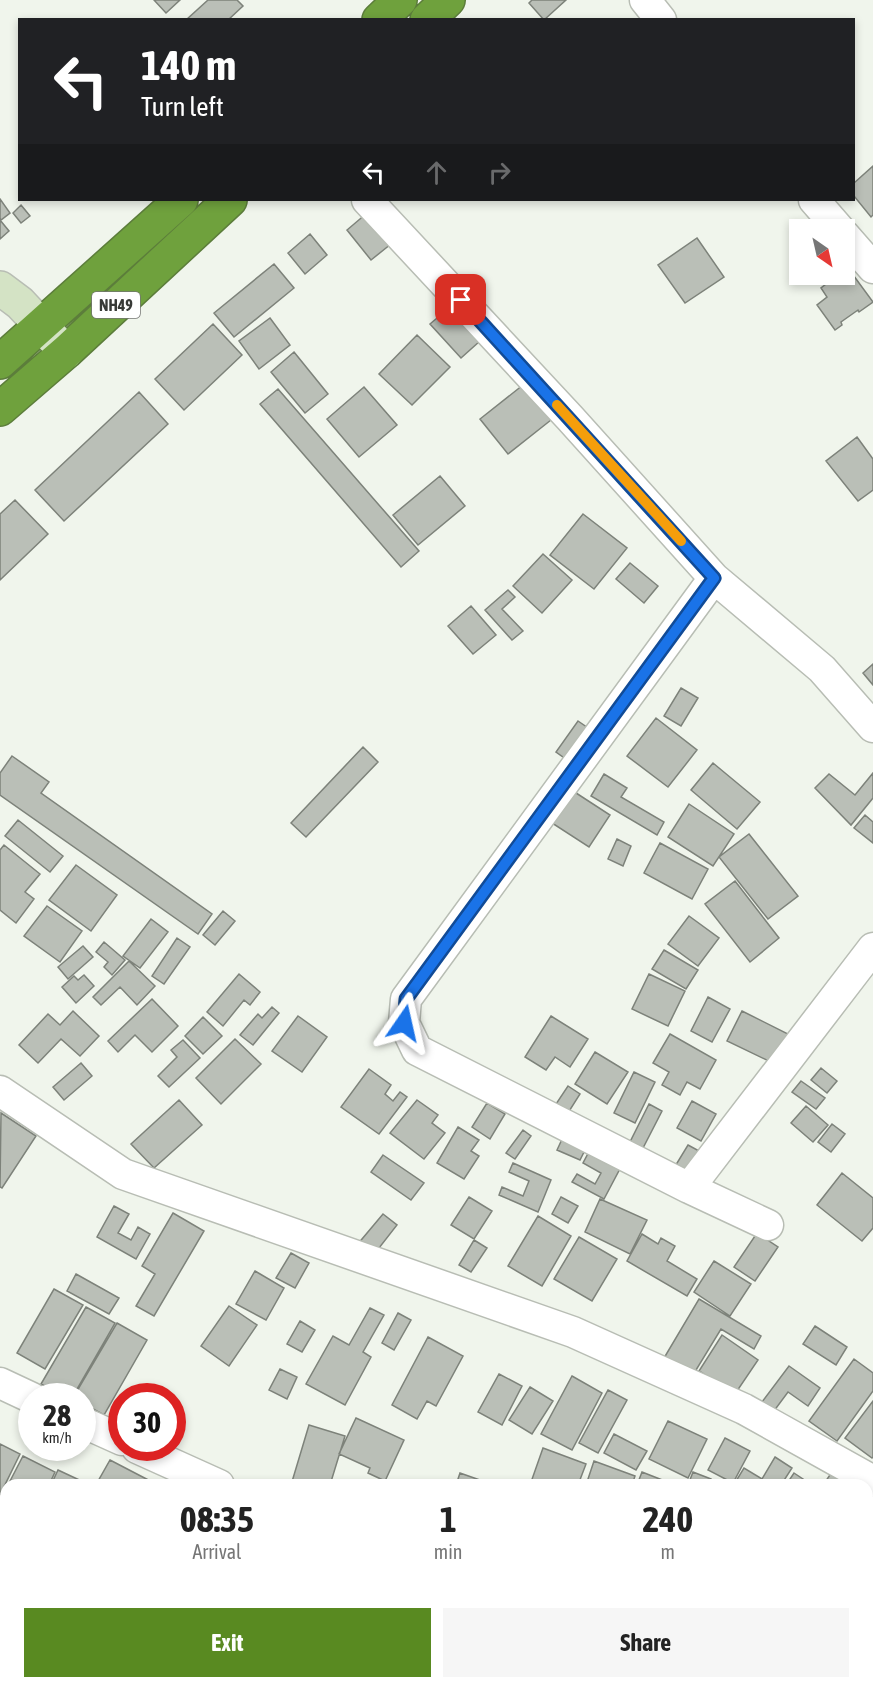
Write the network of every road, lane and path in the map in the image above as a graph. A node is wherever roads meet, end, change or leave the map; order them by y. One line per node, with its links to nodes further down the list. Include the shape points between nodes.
1 (400, 0): 4 (highway)
2 (448, 0): 5 (highway)
3 (645, 0): 6 (street)
4 (381, 18)
5 (429, 18)
6 (659, 18)
7 (180, 201): 15 (highway, NH49)
8 (229, 201): 16 (highway, NH49)
9 (368, 201): 19 (street)
10 (815, 201): 11 (street)
11 (830, 219)
12 (855, 248): 13 (street)
13 (873, 268)
14 (0, 288): 15 (street)
15 (41, 327): 16 (street); 17 (highway, NH49)
16 (66, 352): 18 (highway, NH49)
17 (0, 362)
18 (0, 409)
19 (714, 578): 20 (street, via 822,669); 23 (street, via 406,999 404,1023 417,1050)
20 (873, 727)
21 (873, 948): 23 (street)
22 (0, 1091): 29 (street, via 123,1174 573,1332 744,1409)
23 (689, 1188): 24 (street)
24 (768, 1226)
25 (0, 1383): 26 (street)
26 (18, 1391)
27 (166, 1461): 28 (street)
28 (206, 1479)
29 (869, 1479)

